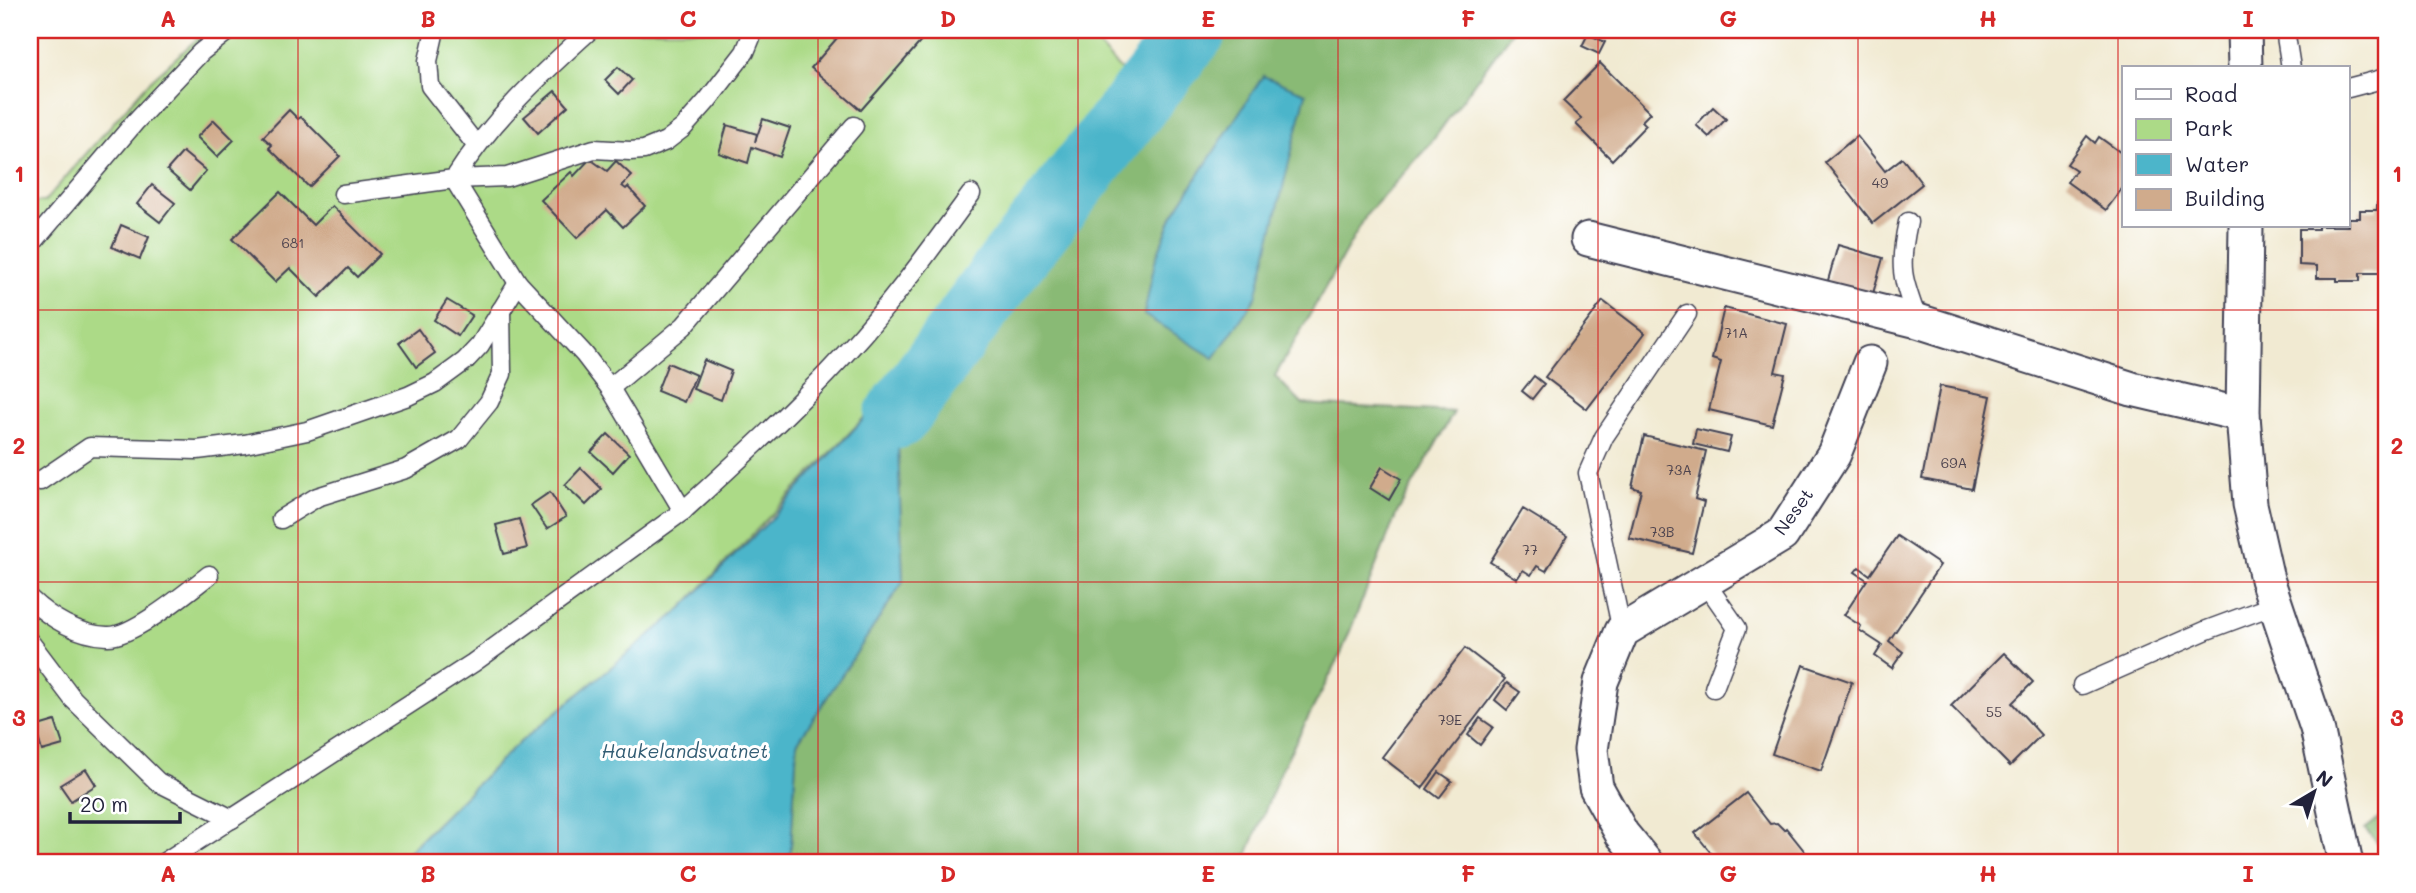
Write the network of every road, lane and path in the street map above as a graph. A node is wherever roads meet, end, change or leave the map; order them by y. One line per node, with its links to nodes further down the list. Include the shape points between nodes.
1 (435, 30): 12 (lane, via 428,61 430,86)
2 (590, 30): 12 (lane, via 544,71)
3 (754, 30): 13 (lane, via 745,52 707,101 666,141 630,152 594,149 507,177)
4 (2244, 30): 7 (street)
5 (2285, 30): 8 (lane)
6 (235, 32): 19 (lane, via 201,52)
7 (2245, 66)
8 (2291, 66)
9 (2386, 78): 10 (lane)
10 (2350, 87)
11 (854, 126): 25 (lane, via 684,326)
12 (476, 145): 13 (lane)
13 (454, 179): 14 (lane); 20 (lane)
14 (343, 194)
15 (971, 194): 28 (lane, via 862,335 775,428)
16 (1908, 222): 23 (lane, via 1901,264)
17 (2246, 228): 26 (street)
18 (1588, 239): 23 (street)
19 (30, 246)
20 (517, 283): 21 (lane); 25 (lane)
21 (501, 310): 27 (lane, via 465,361 435,383 359,415 307,431 197,450 90,447); 29 (lane, via 502,373 489,402 459,439 405,470 317,497)
22 (1687, 314): 34 (lane, via 1604,437 1588,473)
23 (1918, 321): 26 (street, via 2132,389)
24 (1870, 363): 31 (street, Neset, via 1834,454 1782,535)
25 (610, 388): 28 (lane)
26 (2243, 415): 33 (street, via 2250,504)
27 (40, 481)
28 (683, 511): 38 (lane, via 473,663)
29 (281, 519)
30 (209, 575): 32 (lane, via 145,622 109,637 71,628)
31 (1705, 582): 34 (street, Neset); 37 (lane, via 1737,628)
32 (30, 599)
33 (2277, 604): 36 (lane); 41 (street, via 2317,728)
34 (1622, 631): 40 (street, via 1601,682 1591,750 1596,788 1622,835)
35 (30, 642): 38 (lane, via 73,699 158,782)
36 (2082, 685)
37 (1714, 688)
38 (232, 820): 39 (lane)
39 (163, 863)
40 (1646, 863)
41 (2346, 863)

